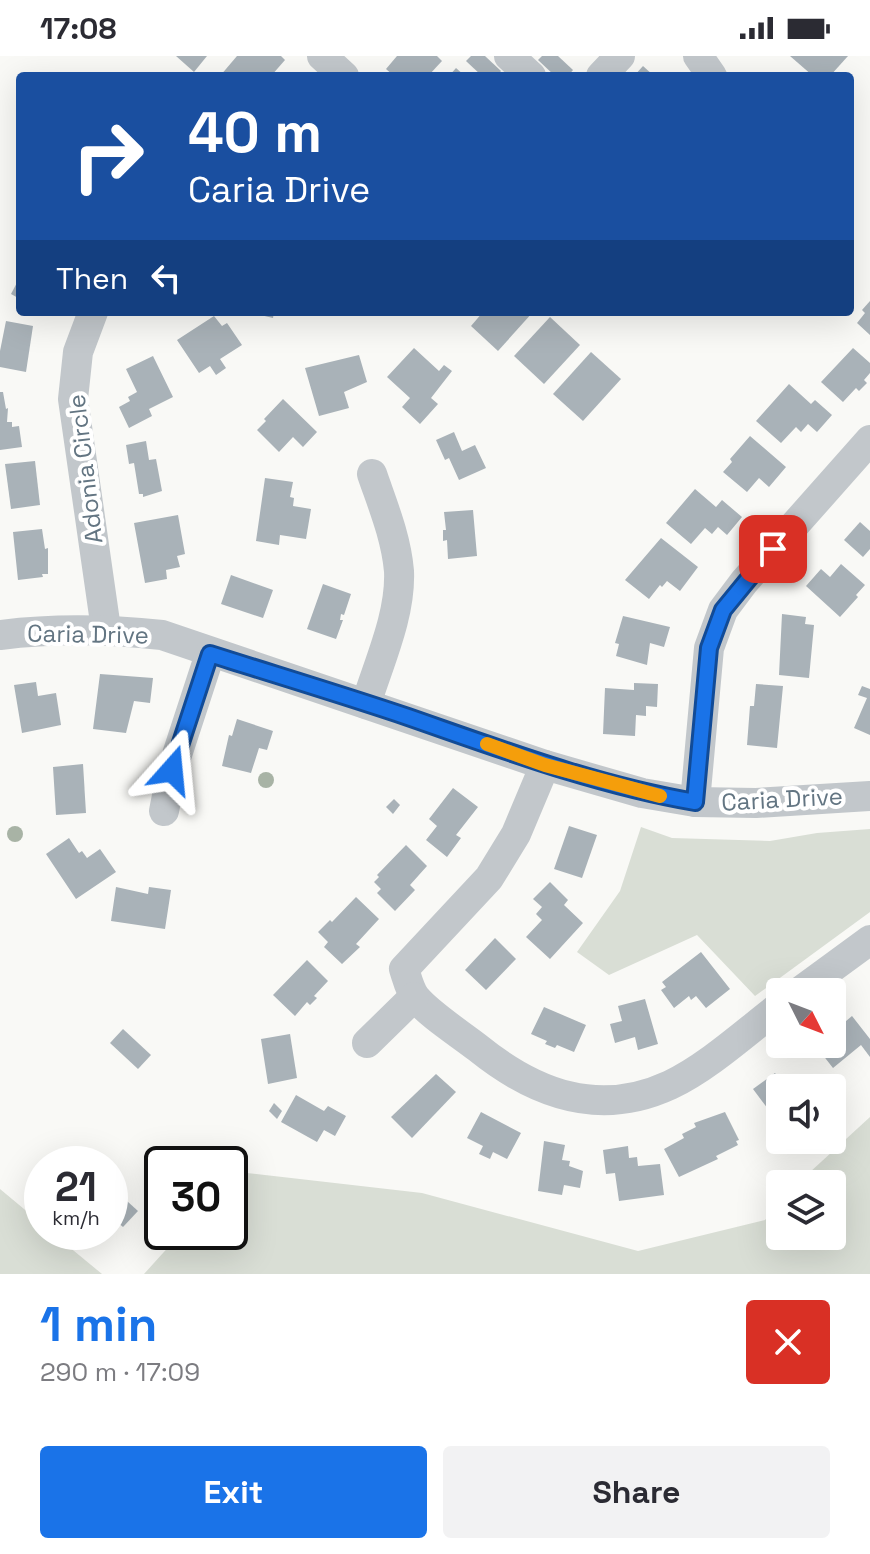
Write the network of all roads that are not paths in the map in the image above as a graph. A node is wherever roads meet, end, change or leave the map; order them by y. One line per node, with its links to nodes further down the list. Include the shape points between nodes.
1 (322, 56): 4 (street)
2 (509, 56): 5 (street)
3 (620, 56): 6 (street)
4 (340, 72)
5 (527, 72)
6 (605, 72)
7 (92, 316): 10 (street, Adonia Circle, via 78,352 73,399)
8 (870, 440): 16 (street, via 723,610 709,648)
9 (372, 474): 13 (street, via 393,533 399,572 395,612)
10 (106, 629): 11 (street, Caria Drive); 12 (street, Caria Drive, via 162,635)
11 (0, 635)
12 (210, 654): 13 (street, Caria Drive); 17 (street)
13 (366, 704): 14 (street, Caria Drive)
14 (545, 765): 16 (street, Caria Drive); 20 (street, via 516,834 489,878 404,969)
15 (870, 796): 16 (street, Caria Drive)
16 (695, 802)
17 (164, 811)
18 (870, 940): 19 (street)
19 (818, 978)
20 (414, 997): 21 (street, via 505,1070 551,1093 591,1102 634,1098 668,1086); 22 (street)
21 (766, 1016)
22 (367, 1043)

